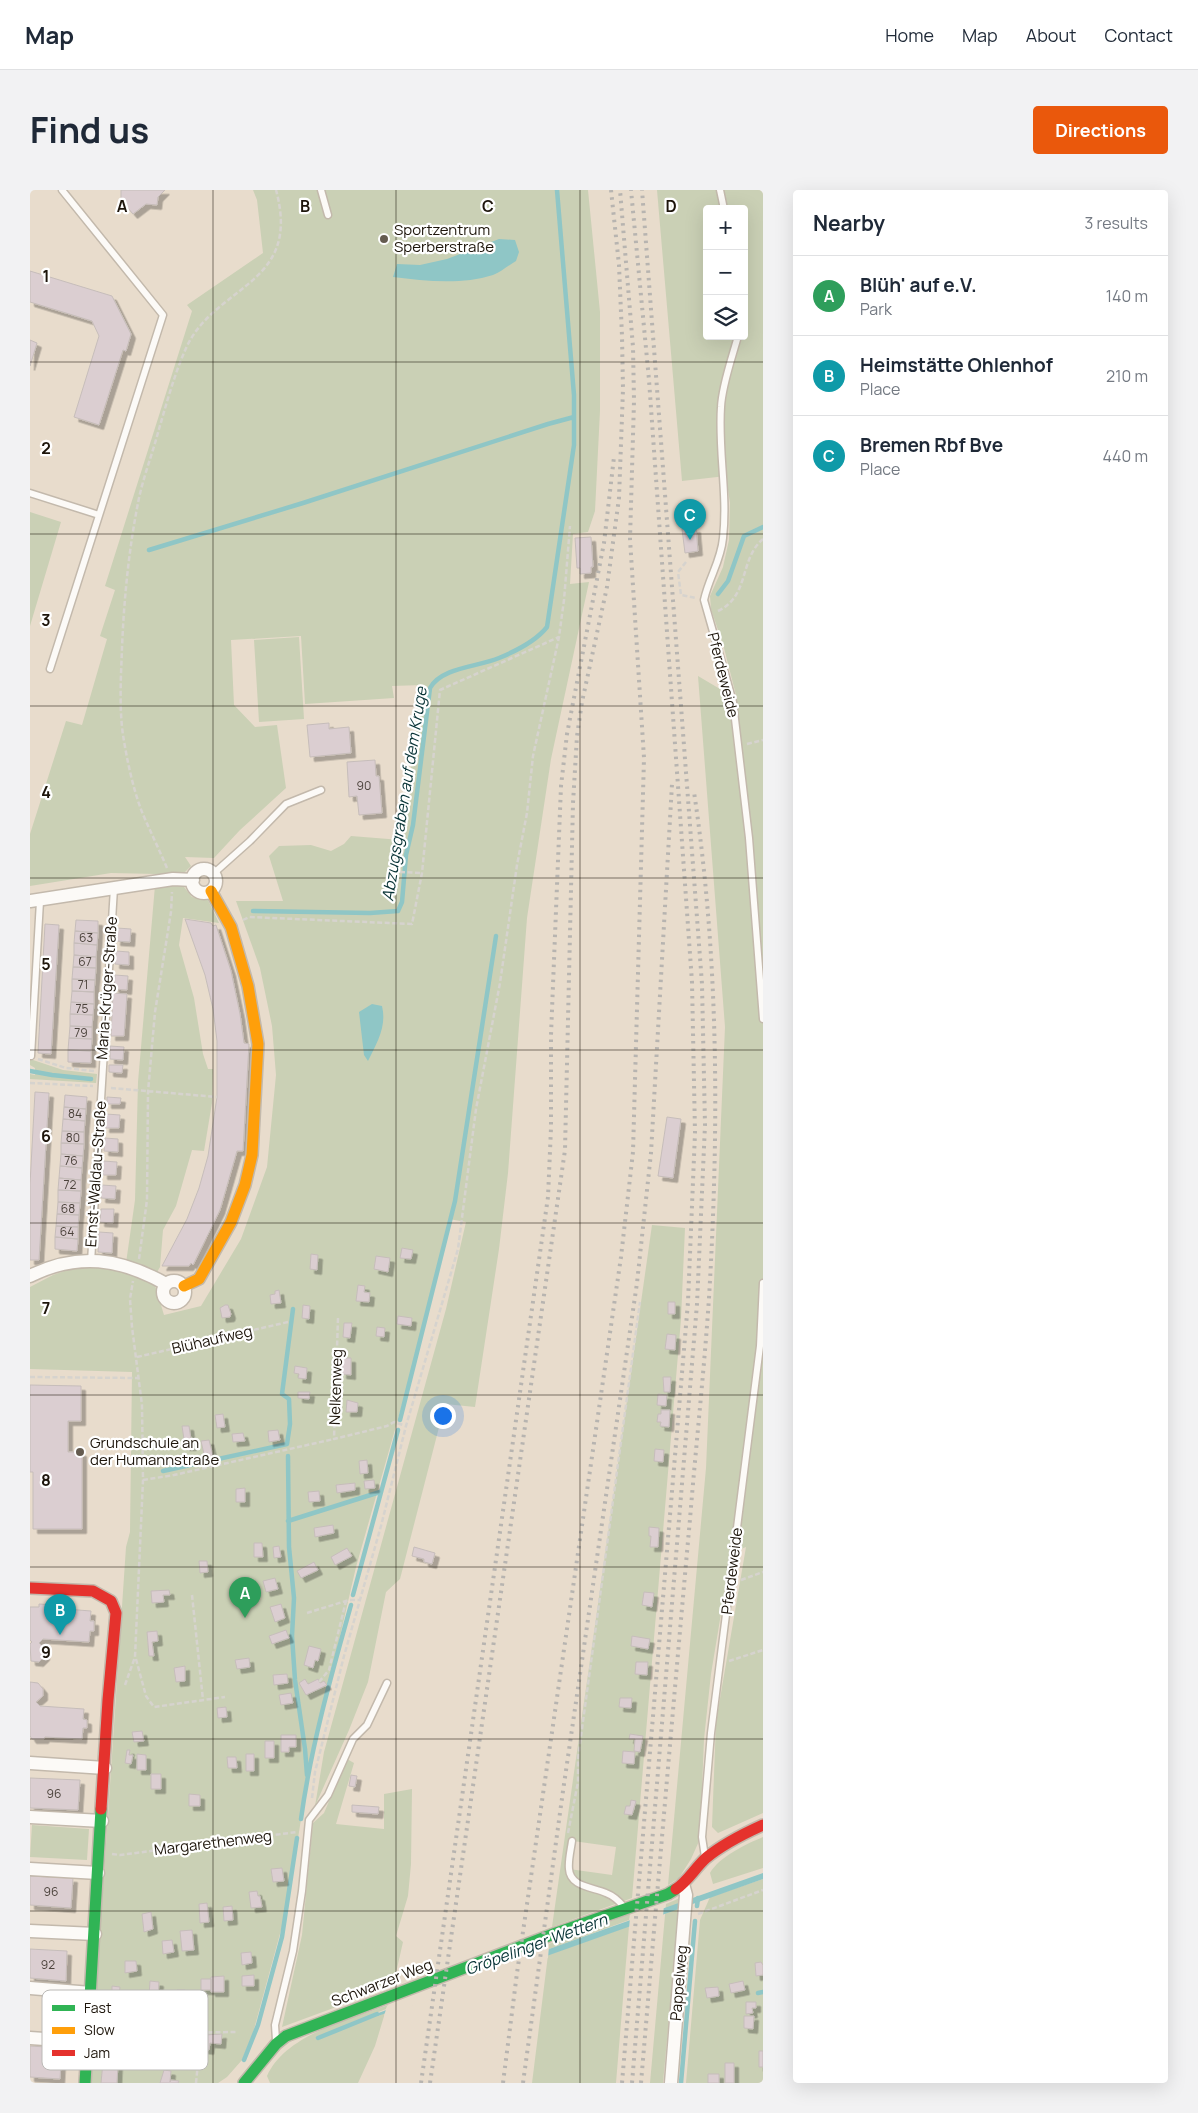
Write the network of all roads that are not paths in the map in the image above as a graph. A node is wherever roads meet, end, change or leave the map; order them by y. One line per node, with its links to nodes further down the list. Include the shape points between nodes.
1 (62, 190): 8 (lane, via 163,315)
2 (322, 190): 5 (lane)
3 (720, 190): 4 (lane)
4 (723, 205)
5 (328, 215)
6 (737, 340): 16 (lane, Pferdeweide, via 721,404 720,449 726,504 723,539 718,564 704,600 733,702 749,838)
7 (30, 493): 8 (lane)
8 (99, 514): 9 (lane)
9 (50, 669)
10 (322, 790): 11 (lane, via 286,804 250,842)
11 (213, 874): 12 (street, via 201,870); 14 (street, via 216,881)
12 (193, 880): 13 (street); 14 (street, via 198,891)
13 (114, 888): 15 (street); 18 (lane, Maria-Krüger-Straße)
14 (211, 891): 23 (street, via 231,927 248,986 258,1044 252,1155 231,1222 199,1279)
15 (35, 901): 17 (lane)
16 (763, 1019)
17 (32, 1056)
18 (101, 1087): 19 (lane, Ernst-Waldau-Straße)
19 (90, 1262): 20 (street, Ernst-Waldau-Straße, via 45,1268); 22 (street, Ernst-Waldau-Straße, via 136,1268)
20 (30, 1276)
21 (763, 1283): 32 (lane, Pferdeweide, via 760,1346 711,1733 702,1836)
22 (166, 1284): 23 (street, Ernst-Waldau-Straße, via 178,1281); 23 (street, via 163,1296 173,1303 182,1300)
23 (184, 1286)
24 (30, 1588): 27 (street, via 93,1591 111,1601 116,1613)
25 (386, 1683): 42 (lane, via 367,1725 353,1739 328,1795 309,1820 293,1951 275,2025)
26 (30, 1763): 27 (street)
27 (105, 1768): 29 (street)
28 (30, 1817): 29 (street)
29 (102, 1821): 34 (street)
30 (763, 1825): 32 (street, Schwarzer Weg, via 733,1839)
31 (572, 1841): 36 (lane, via 569,1869 572,1879 607,1893)
32 (705, 1859): 35 (street, Schwarzer Weg)
33 (30, 1869): 34 (street)
34 (98, 1873): 38 (street)
35 (685, 1890): 36 (street, Schwarzer Weg); 46 (street, Pappelweg)
36 (625, 1908): 42 (street, Schwarzer Weg, via 286,2036)
37 (30, 1931): 38 (street)
38 (95, 1934): 41 (street)
39 (30, 1988): 40 (street)
40 (60, 1990)
41 (91, 1990)
42 (276, 2044): 44 (street, Schwarzer Weg)
43 (86, 2070): 45 (street)
44 (247, 2082)
45 (85, 2083)
46 (671, 2083)

